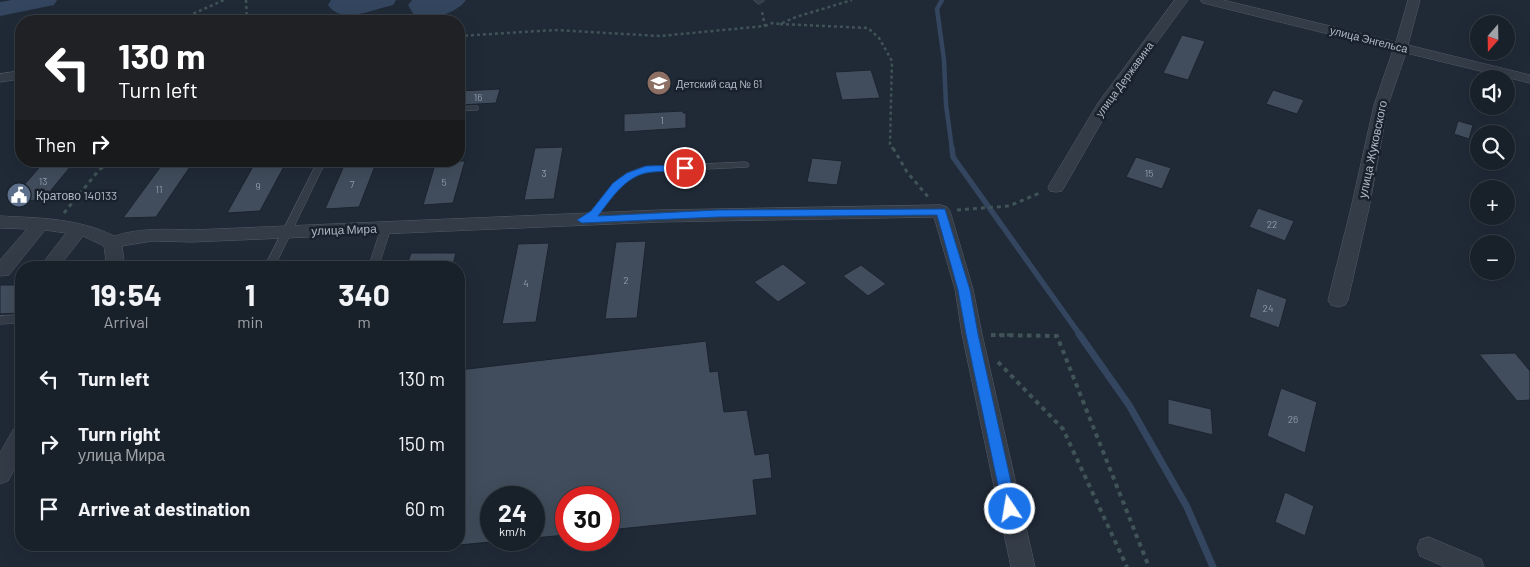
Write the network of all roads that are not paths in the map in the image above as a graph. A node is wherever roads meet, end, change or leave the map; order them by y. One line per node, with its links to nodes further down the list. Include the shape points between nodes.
1 (1182, 0): 12 (street, улица Державина, via 1105,103)
2 (1207, 0): 4 (street, улица Энгельса)
3 (1414, 0): 4 (street, улица Жуковского)
4 (1401, 47): 7 (street, улица Энгельса); 26 (street, улица Жуковского, via 1381,105)
5 (15, 76): 6 (street)
6 (0, 78)
7 (1530, 79)
8 (475, 108): 9 (lane)
9 (465, 109)
10 (745, 165): 14 (lane, via 646,169 620,182 594,213)
11 (319, 167): 19 (lane)
12 (1056, 187)
13 (941, 211): 14 (street, улица Мира, via 718,214); 32 (street, via 964,290)
14 (579, 220): 17 (street, улица Мира)
15 (0, 222): 16 (street)
16 (47, 225): 18 (street); 25 (street)
17 (386, 228): 19 (street, улица Мира); 24 (lane)
18 (78, 230): 20 (street, via 91,232); 21 (street)
19 (286, 232): 20 (street, улица Мира, via 192,236 154,234 128,236); 23 (lane)
20 (113, 243): 22 (street)
21 (54, 261)
22 (115, 261)
23 (272, 261)
24 (375, 261)
25 (2, 270)
26 (1338, 300)
27 (15, 319): 28 (lane)
28 (0, 320)
29 (15, 448): 30 (street)
30 (0, 474)
31 (1430, 548): 33 (street)
32 (1023, 567)
33 (1472, 567)

